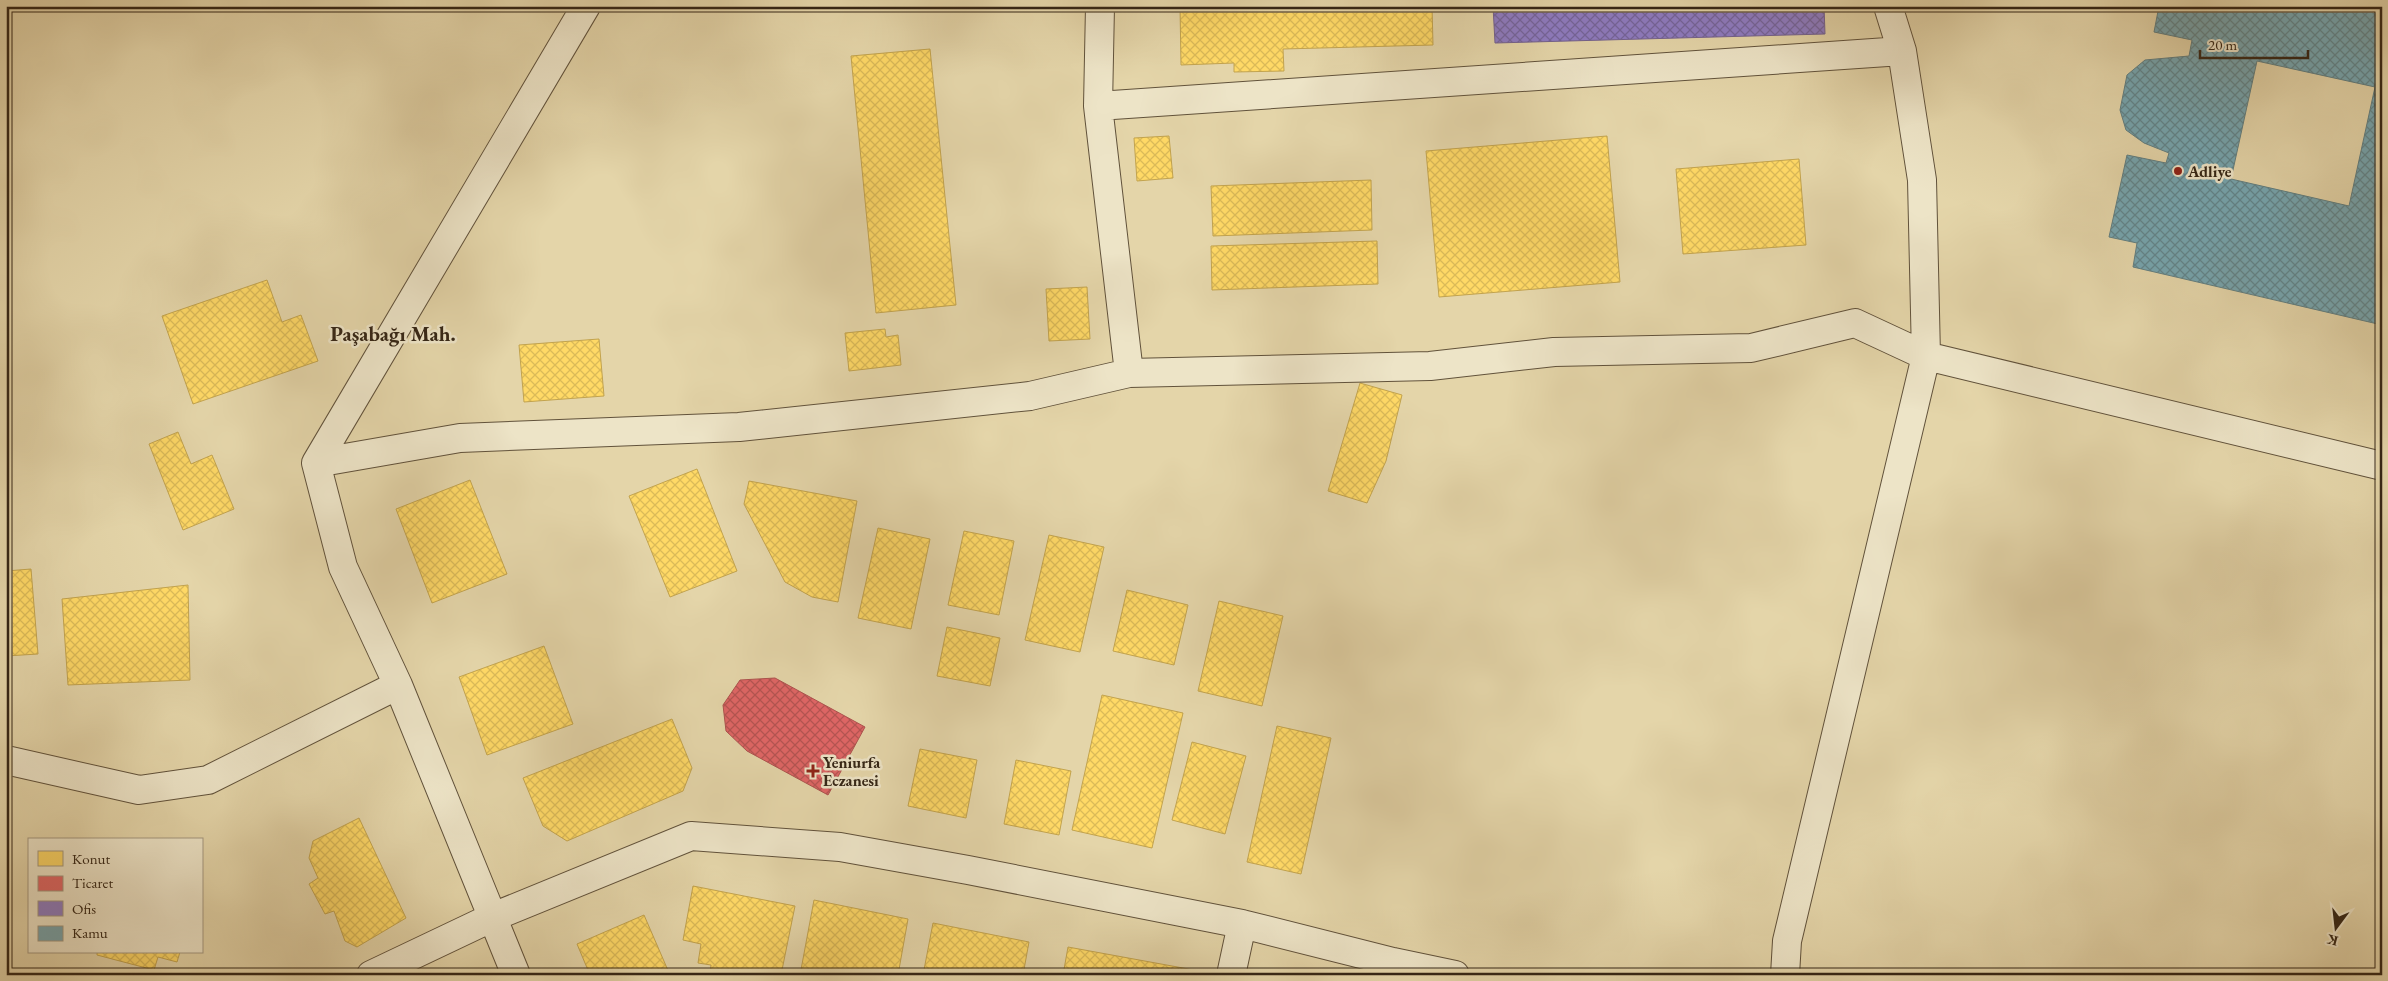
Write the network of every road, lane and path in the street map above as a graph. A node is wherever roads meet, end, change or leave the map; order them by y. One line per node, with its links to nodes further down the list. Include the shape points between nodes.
1 (586, 6): 8 (street)
2 (1100, 6): 5 (street)
3 (1888, 6): 4 (street)
4 (1902, 51): 5 (street); 6 (street, via 1922,180)
5 (1098, 106): 7 (street)
6 (1926, 356): 7 (street, via 1854,324 1751,348 1554,352 1430,366); 9 (street); 19 (street, via 1788,941)
7 (1129, 373): 8 (street, via 1030,396 739,427 460,438)
8 (316, 463): 10 (street, via 343,567)
9 (2382, 466)
10 (398, 686): 11 (street, via 208,780 140,790); 12 (street)
11 (6, 760)
12 (493, 917): 13 (street, via 690,836 840,847); 15 (street); 16 (street)
13 (1242, 924): 14 (street); 17 (street)
14 (1391, 968): 18 (street)
15 (371, 975)
16 (516, 975)
17 (1231, 975)
18 (1455, 975)
19 (1785, 975)

